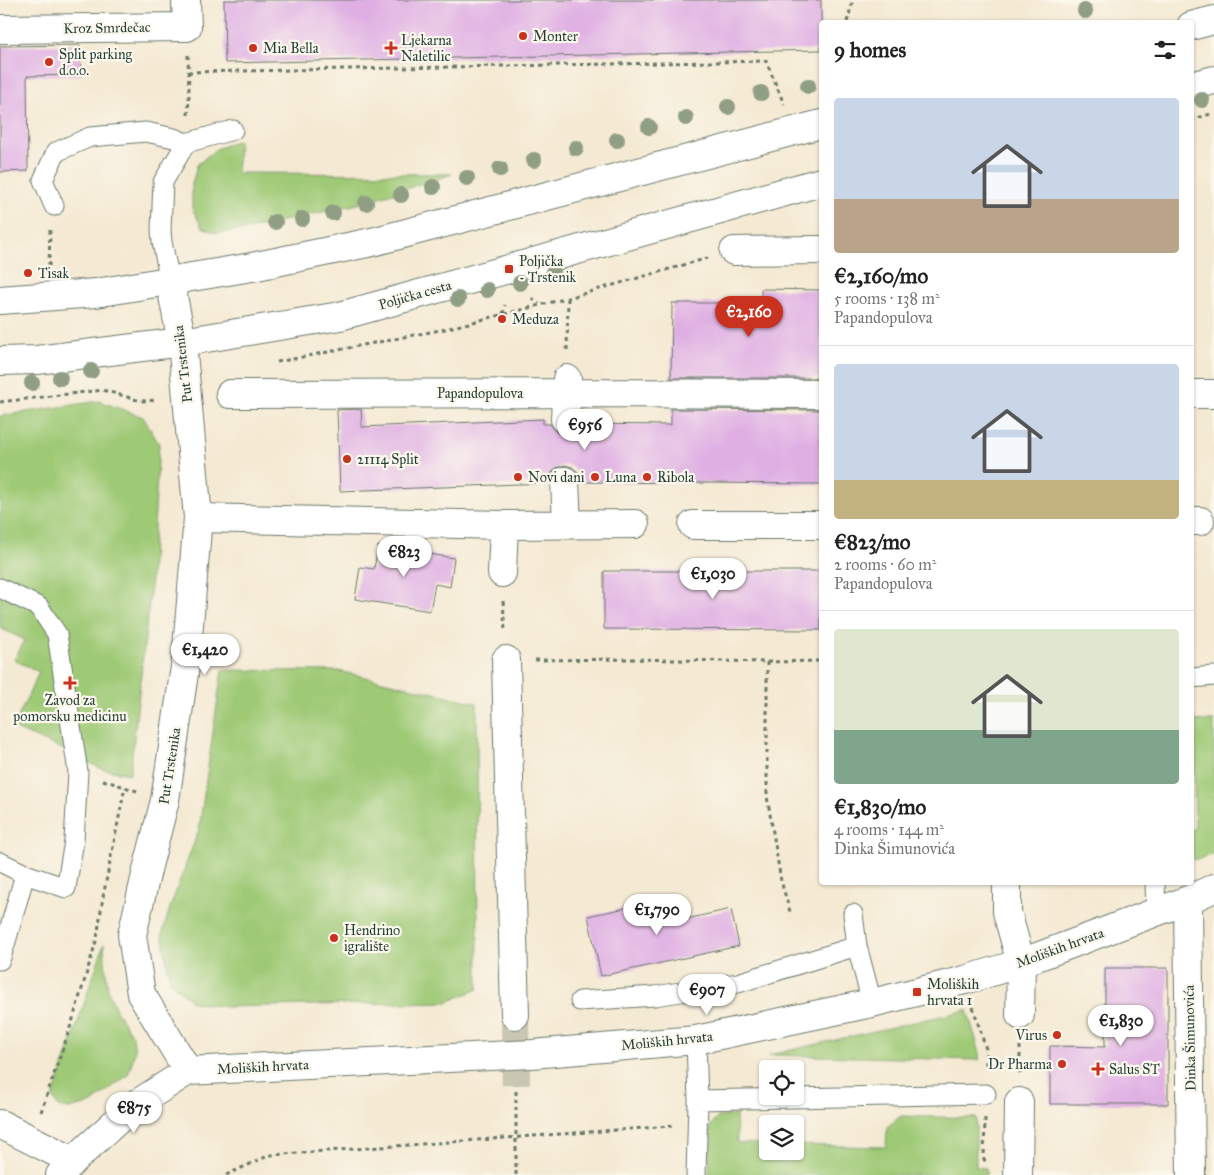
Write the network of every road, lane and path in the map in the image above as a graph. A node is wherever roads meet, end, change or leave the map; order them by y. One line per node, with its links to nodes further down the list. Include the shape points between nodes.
1 (186, 0): 6 (street)
2 (853, 0): 3 (path)
3 (848, 20)
4 (1214, 20): 5 (street)
5 (1194, 25)
6 (186, 27): 7 (street, Kroz Smrdečac); 8 (path)
7 (0, 29)
8 (188, 72): 11 (path); 12 (path, via 766,61)
9 (1214, 80): 10 (street)
10 (1194, 85)
11 (189, 93)
12 (784, 104)
13 (1214, 113): 14 (path)
14 (1194, 119)
15 (819, 125): 24 (street, via 372,242)
16 (233, 130): 17 (lane)
17 (186, 143): 19 (lane, via 146,132 90,137 56,152 43,180); 24 (lane, via 163,182 161,230)
18 (819, 183): 31 (street, Poljička cesta, via 340,316)
19 (54, 206)
20 (50, 226): 23 (path)
21 (819, 250): 22 (street)
22 (734, 251): 26 (path)
23 (50, 266)
24 (170, 281): 27 (street, via 96,293); 31 (street, Put Trstenika)
25 (532, 298): 29 (path)
26 (568, 298): 29 (path); 38 (path)
27 (0, 300)
28 (505, 305): 30 (path)
29 (540, 305): 30 (path)
30 (503, 314): 33 (path, via 446,329)
31 (182, 342): 32 (street, Poljička cesta, via 37,360); 42 (street, Put Trstenika)
32 (0, 361)
33 (273, 363)
34 (230, 394): 38 (street, Papandopulova)
35 (819, 394): 38 (street, Papandopulova)
36 (1194, 394): 37 (street)
37 (1214, 394)
38 (566, 397)
39 (164, 399): 40 (path, via 142,401 103,390)
40 (0, 402)
41 (565, 480): 43 (street)
42 (198, 518): 46 (street); 57 (street, Put Trstenika, via 186,660)
43 (567, 524): 44 (street); 46 (street)
44 (635, 524)
45 (693, 524): 47 (street)
46 (504, 525): 48 (street)
47 (819, 525)
48 (502, 573): 50 (path)
49 (0, 588): 55 (lane, via 39,607 58,634)
50 (506, 660): 52 (path); 73 (street)
51 (819, 661): 52 (path)
52 (767, 662): 66 (path, via 767,796 781,881)
53 (1214, 676): 54 (lane)
54 (1194, 677)
55 (78, 772): 56 (path); 59 (lane, via 74,841 66,888)
56 (125, 787): 57 (path); 85 (path, via 97,938)
57 (165, 800): 77 (street, Put Trstenika, via 132,935 141,994)
58 (0, 862): 59 (lane)
59 (26, 874): 68 (lane)
60 (1007, 885): 69 (street, via 1007,912)
61 (1156, 885): 64 (lane)
62 (1214, 888): 63 (street, Moliških hrvata)
63 (1188, 900): 64 (street, Moliških hrvata); 91 (street, Dinka Šimunovića)
64 (1156, 912): 69 (street, Moliških hrvata)
65 (853, 914): 67 (lane)
66 (791, 915)
67 (857, 946): 71 (lane, via 738,983 655,996); 72 (lane)
68 (0, 960)
69 (1021, 963): 70 (street, Moliških hrvata); 74 (street)
70 (965, 980): 72 (street, Moliških hrvata); 76 (path)
71 (580, 1001)
72 (872, 1003): 75 (street, Moliških hrvata)
73 (515, 1015)
74 (1020, 1015): 81 (path)
75 (696, 1040): 77 (street, Moliških hrvata, via 532,1054); 80 (lane)
76 (986, 1049)
77 (188, 1071): 86 (street, via 132,1108)
78 (516, 1089): 84 (path)
79 (986, 1094): 80 (lane)
80 (698, 1100): 83 (lane)
81 (1019, 1102): 90 (street)
82 (0, 1124): 85 (street)
83 (697, 1124): 84 (path); 89 (lane)
84 (516, 1137): 87 (path, via 270,1156); 88 (path)
85 (32, 1140): 86 (street)
86 (67, 1168)
87 (226, 1175)
88 (516, 1175)
89 (696, 1175)
90 (1018, 1175)
91 (1191, 1175)

